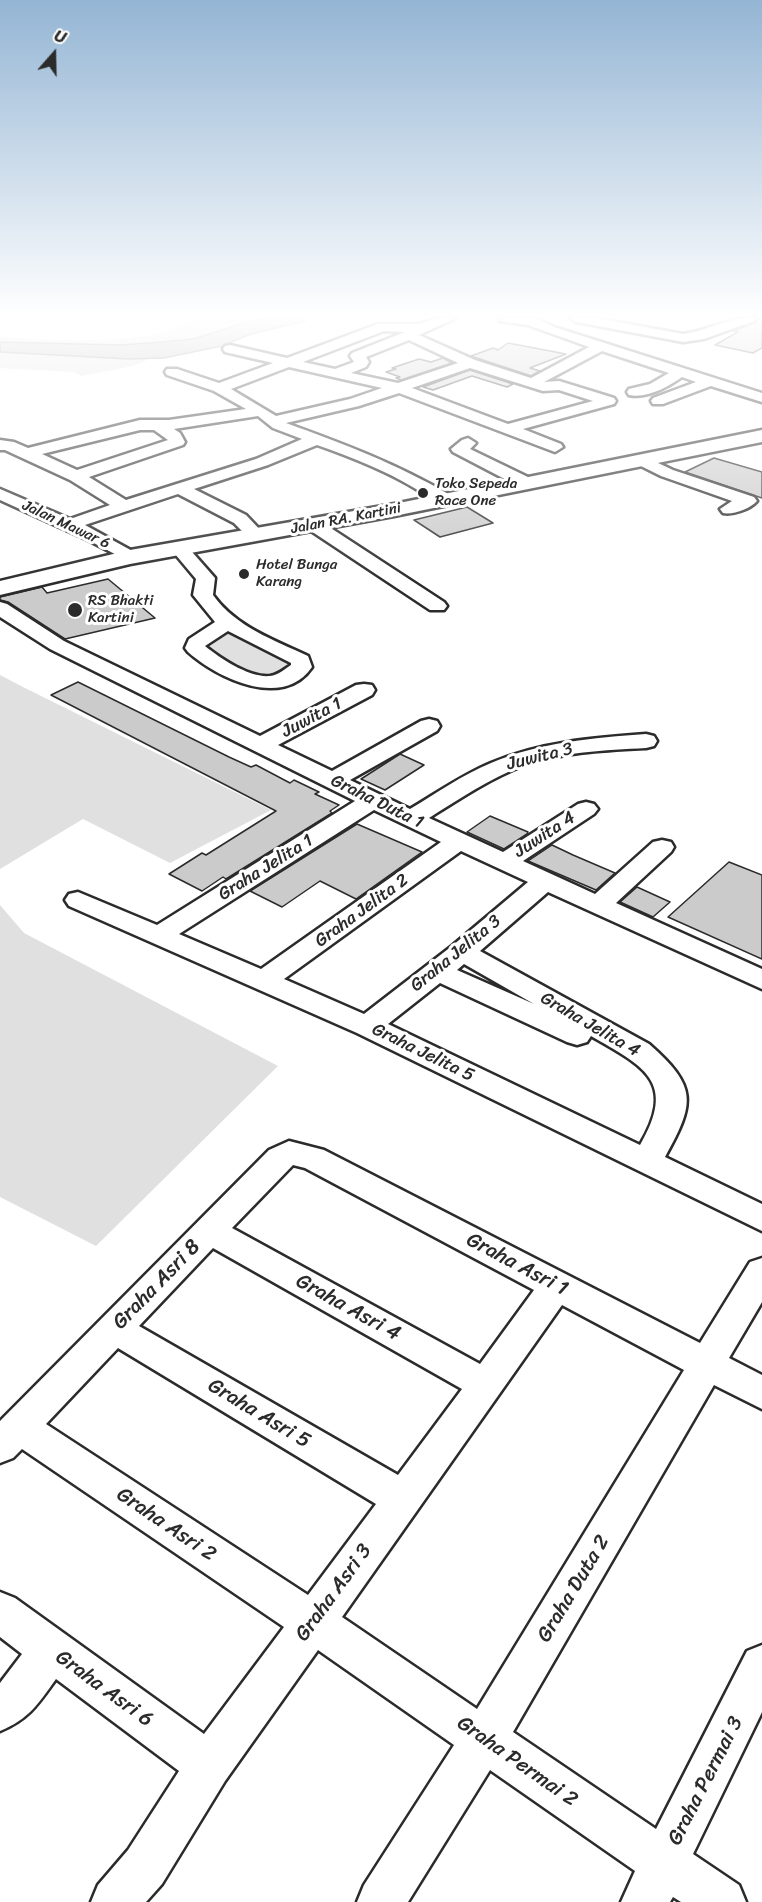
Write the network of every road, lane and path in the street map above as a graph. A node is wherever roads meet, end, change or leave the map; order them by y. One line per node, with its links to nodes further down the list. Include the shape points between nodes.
1 (251, 407): 5 (street)
2 (339, 407): 5 (street, via 322,412)
3 (449, 407): 7 (street)
4 (588, 407): 7 (street)
5 (267, 416): 6 (street); 9 (street)
6 (159, 426): 13 (street, via 140,425); 15 (street, via 177,442)
7 (507, 429): 12 (street)
8 (762, 436): 14 (main road, Jalan RA. Kartini)
9 (314, 440): 17 (street, via 262,462); 18 (street, via 365,458)
10 (2, 443): 13 (street)
11 (468, 444): 16 (street, via 459,450)
12 (555, 447)
13 (28, 453): 15 (street)
14 (641, 460): 16 (main road, Jalan RA. Kartini); 20 (street, via 667,473)
15 (76, 476): 21 (street)
16 (526, 483): 18 (main road, Jalan RA. Kartini)
17 (179, 488): 21 (street); 25 (street, via 240,519)
18 (442, 498): 24 (main road, Jalan RA. Kartini)
19 (4, 499): 23 (street, Jalan Mawar 6)
20 (757, 500): 22 (street)
21 (123, 506): 23 (street)
22 (729, 509)
23 (68, 525): 27 (street, Jalan Mawar 6)
24 (314, 525): 25 (main road, Jalan RA. Kartini); 29 (street)
25 (256, 535): 26 (main road, Jalan RA. Kartini)
26 (179, 548): 27 (main road, Jalan RA. Kartini); 31 (street, via 206,578 203,595)
27 (130, 557): 28 (main road, Jalan RA. Kartini)
28 (0, 588)
29 (437, 606)
30 (0, 608): 35 (street, Graha Duta 1, via 57,645)
31 (227, 623): 31 (street, via 196,643 195,648 203,656 267,682 280,680 302,667 302,660)
32 (364, 690): 35 (street, Juwita 1)
33 (429, 726): 36 (street)
34 (646, 741): 39 (street, Juwita 3, via 585,746 528,757 497,768)
35 (261, 745): 36 (street, Graha Duta 1)
36 (333, 780): 37 (street, Graha Duta 1)
37 (373, 800): 39 (street, Graha Duta 1); 46 (street, Graha Jelita 1)
38 (586, 809): 42 (street, Juwita 4)
39 (411, 819): 40 (street, Graha Duta 1)
40 (459, 841): 42 (street, Graha Duta 1); 50 (street, Graha Jelita 2)
41 (662, 847): 45 (street)
42 (505, 861): 43 (street, Graha Duta 1)
43 (545, 881): 45 (street, Graha Duta 1); 47 (street, Graha Jelita 3)
44 (78, 900): 46 (street, Graha Jelita 5)
45 (598, 905): 49 (street, Graha Duta 1)
46 (159, 935): 50 (street, Graha Jelita 5)
47 (462, 952): 48 (street, Graha Jelita 3); 52 (street, Graha Jelita 4, via 639,1051)
48 (436, 971): 51 (street, Graha Jelita 3); 52 (street)
49 (758, 976)
50 (266, 980): 51 (street, Graha Jelita 5)
51 (367, 1026): 53 (street, Graha Jelita 5)
52 (661, 1073): 53 (street, Graha Jelita 4, via 672,1090 672,1110)
53 (647, 1161): 55 (street, Graha Jelita 5)
54 (326, 1165): 56 (street, Graha Asri 8, via 302,1154 280,1158); 58 (street, Graha Asri 1)
55 (762, 1218)
56 (210, 1231): 59 (street, Graha Asri 8); 61 (street, Graha Asri 4)
57 (762, 1272): 60 (street, Graha Duta 2)
58 (556, 1286): 60 (street, Graha Asri 1); 61 (street, Graha Asri 3)
59 (115, 1329): 63 (street, Graha Asri 8); 64 (street, Graha Asri 5)
60 (708, 1365): 62 (street, Graha Asri 1); 71 (street, Graha Duta 2)
61 (486, 1385): 64 (street, Graha Asri 3)
62 (762, 1393)
63 (9, 1437): 66 (street, Graha Asri 2)
64 (403, 1499): 66 (street, Graha Asri 3)
65 (1, 1614): 67 (street, Graha Asri 6)
66 (313, 1622): 71 (street, Graha Permai 2); 72 (street, Graha Asri 3)
67 (51, 1650): 69 (street, via 16,1697); 72 (street, Graha Asri 6)
68 (762, 1666): 70 (street, Graha Permai 3)
69 (0, 1709)
70 (753, 1712): 73 (street, Graha Permai 3)
71 (484, 1739): 73 (street, Graha Permai 2); 75 (street, Graha Duta 2)
72 (209, 1765): 74 (street, Graha Asri 3, via 146,1867)
73 (654, 1883): 76 (street, Graha Permai 2)
74 (115, 1902)
75 (381, 1902)
76 (722, 1902)

